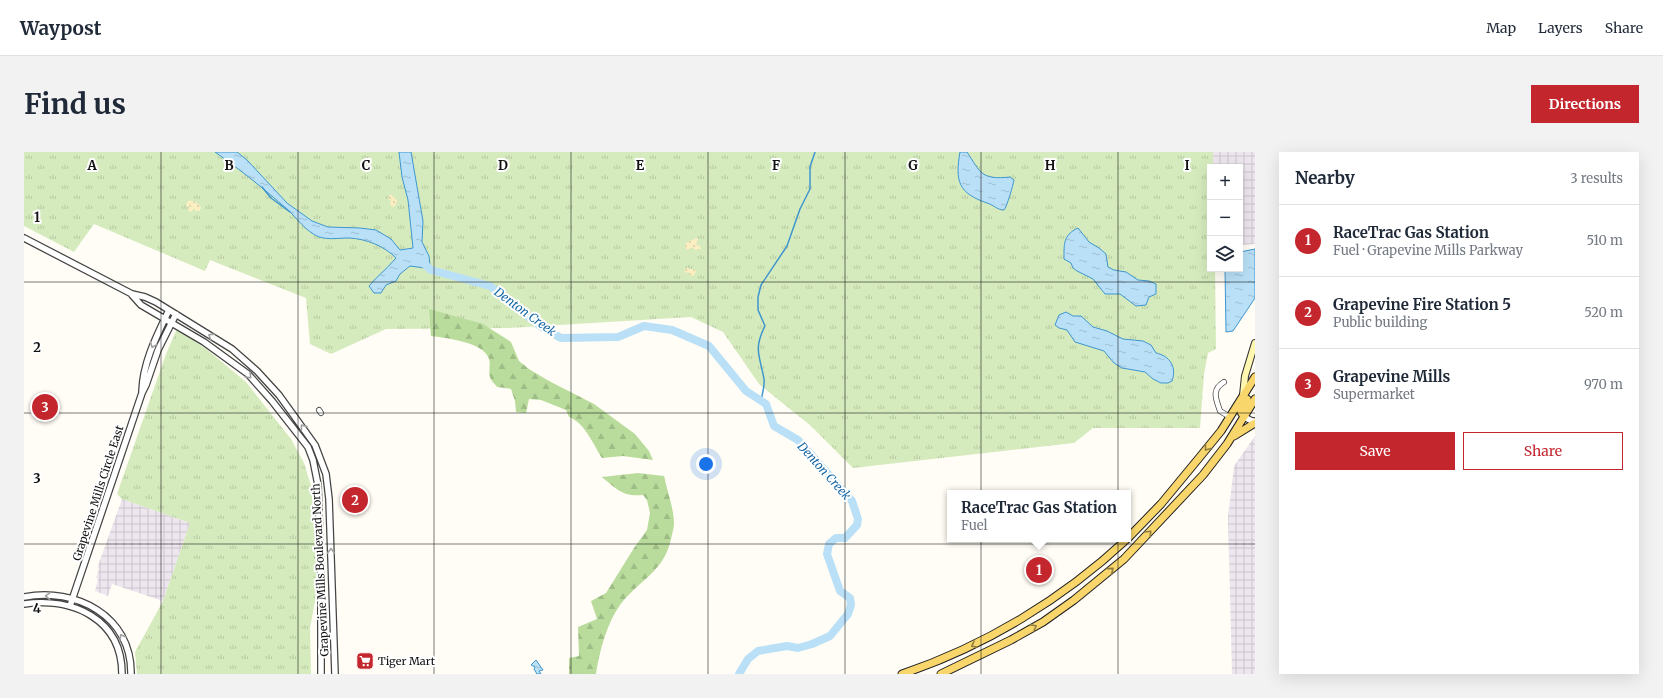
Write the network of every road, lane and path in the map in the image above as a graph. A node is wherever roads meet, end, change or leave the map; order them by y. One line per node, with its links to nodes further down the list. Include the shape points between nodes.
1 (24, 238): 2 (street)
2 (132, 294): 3 (street, Grapevine Mills Boulevard North, via 145,297); 5 (street, Grapevine Mills Boulevard North, via 141,305)
3 (169, 310): 4 (street, Grapevine Mills Boulevard North); 5 (street, Grapevine Mills Circle East)
4 (176, 314): 6 (street, Grapevine Mills Circle East); 19 (street, Grapevine Mills Boulevard North, one-way to 4, via 326,474 314,445 279,395 232,348)
5 (165, 319): 6 (street, Grapevine Mills Boulevard North); 11 (street, Grapevine Mills Circle East, one-way to 11, via 143,376)
6 (171, 323): 11 (street, Grapevine Mills Circle East); 18 (street, Grapevine Mills Boulevard North, one-way to 18, via 235,363 272,401 308,447 315,470)
7 (1255, 343): 12 (main road)
8 (1255, 377): 12 (main road)
9 (1224, 382): 14 (street, via 1216,391 1215,399 1220,411)
10 (1255, 386): 15 (main road, via 1242,406 1241,412)
11 (142, 393): 25 (street, Grapevine Mills Circle East)
12 (1243, 395): 14 (main road)
13 (1255, 399): 15 (main road)
14 (1230, 417): 20 (main road, one-way to 20, via 1180,481)
15 (1244, 417): 16 (street); 17 (main road)
16 (1255, 422): 17 (main road)
17 (1230, 439): 23 (main road, one-way to 17, via 1124,559 1168,513 1203,475)
18 (319, 499): 19 (street); 30 (street, Grapevine Mills Boulevard North)
19 (329, 499): 31 (street, Grapevine Mills Boulevard North, one-way to 19)
20 (1131, 534)
21 (1123, 542): 22 (main road)
22 (1089, 572): 23 (main road); 32 (main road, one-way to 32, via 1053,598 969,648)
23 (1097, 582): 33 (main road, one-way to 23, via 1043,622)
24 (24, 597): 25 (street, one-way to 24, via 48,595)
25 (73, 598): 27 (street, Grapevine Mills Circle East); 29 (street, one-way to 25, via 130,654 115,623 96,608)
26 (24, 604): 27 (street)
27 (70, 606): 28 (street, via 85,612 108,629 116,640 121,654)
28 (122, 674)
29 (131, 674)
30 (321, 674)
31 (335, 674)
32 (902, 674)
33 (941, 674)

